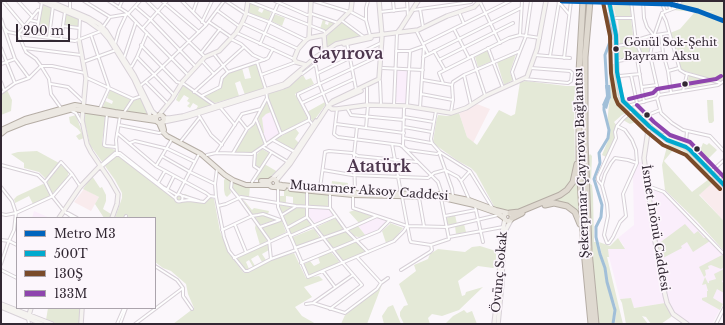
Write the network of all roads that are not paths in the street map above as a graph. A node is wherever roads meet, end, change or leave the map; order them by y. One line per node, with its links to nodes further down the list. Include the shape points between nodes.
1 (3, 1): 94 (street)
2 (18, 1): 73 (street)
3 (41, 1): 45 (street); 56 (street)
4 (49, 1): 45 (street, Muammer Aksoy Caddesi)
5 (70, 1): 54 (street)
6 (84, 1): 75 (street)
7 (108, 1): 48 (street)
8 (122, 1): 48 (street)
9 (140, 1): 46 (street)
10 (147, 1): 63 (street)
11 (182, 1): 64 (street)
12 (197, 1): 64 (street)
13 (212, 1): 85 (street)
14 (225, 1): 47 (street); 58 (street)
15 (234, 1): 47 (street)
16 (248, 1): 59 (street); 69 (street)
17 (275, 1): 42 (street)
18 (311, 1): 70 (street)
19 (314, 1): 65 (street)
20 (352, 1): 65 (street)
21 (368, 1): 82 (street)
22 (379, 1): 66 (street)
23 (393, 1): 60 (street)
24 (407, 1): 51 (street)
25 (418, 1): 55 (street)
26 (480, 1): 49 (street); 67 (street)
27 (510, 1): 67 (street)
28 (522, 1): 50 (street)
29 (531, 1): 121 (street)
30 (546, 1): 125 (street)
31 (571, 1): 71 (street)
32 (583, 1): 295 (highway, Şekerpınar-Çayırova Bağlantısı)
33 (590, 1): 495 (highway, Şekerpınar-Çayırova Bağlantısı, via 585,57 585,142 588,238)
34 (610, 1): 77 (street); 141 (street)
35 (631, 1): 78 (street)
36 (643, 1): 122 (street, via 644,18)
37 (660, 1): 62 (street)
38 (668, 1): 53 (street)
39 (673, 1): 53 (street)
40 (681, 1): 53 (street)
41 (164, 2): 63 (street); 106 (street)
42 (278, 2): 59 (street); 70 (street)
43 (471, 2): 49 (street); 52 (street)
44 (558, 2): 71 (street); 163 (street)
45 (55, 4): 54 (street, Muammer Aksoy Caddesi); 57 (street); 123 (street)
46 (136, 7): 72 (street); 80 (street)
47 (235, 7): 69 (street)
48 (120, 8): 72 (street)
49 (471, 8): 61 (street)
50 (521, 8): 91 (street); 120 (street)
51 (407, 9): 60 (street); 76 (street)
52 (420, 9): 55 (street); 99 (street)
53 (672, 9): 62 (street)
54 (70, 10): 101 (street, Muammer Aksoy Caddesi, via 88,18)
55 (412, 10): 76 (street)
56 (40, 11): 73 (street); 83 (street)
57 (65, 11): 74 (street); 95 (street)
58 (218, 11): 86 (street); 93 (street)
59 (274, 11): 87 (street); 96 (street)
60 (394, 11): 66 (street)
61 (459, 11): 90 (street); 99 (street)
62 (665, 11): 68 (street)
63 (158, 12): 80 (street); 131 (street)
64 (193, 12): 85 (street)
65 (349, 12): 82 (street); 88 (street)
66 (380, 12): 117 (street)
67 (485, 13): 90 (street); 91 (street)
68 (662, 13): 111 (street); 122 (street)
69 (246, 14): 87 (street); 93 (street)
70 (310, 14): 88 (street); 96 (street)
71 (569, 14): 171 (street)
72 (127, 15): 75 (street); 84 (street); 135 (street)
73 (32, 16): 81 (street)
74 (80, 17): 97 (street); 101 (street)
75 (110, 17): 101 (street)
76 (408, 17): 110 (street)
77 (616, 18): 78 (street); 141 (street)
78 (632, 18): 132 (street)
79 (1, 19): 100 (street)
80 (150, 19): 98 (street); 149 (street)
81 (30, 20): 83 (street); 94 (street)
82 (366, 20): 119 (street)
83 (38, 22): 114 (street)
84 (136, 22): 98 (street); 169 (street)
85 (202, 22): 92 (street)
86 (209, 22): 92 (street); 102 (street)
87 (269, 22): 113 (street); 128 (street)
88 (340, 22): 116 (street); 124 (street)
89 (513, 23): 107 (street)
90 (464, 24): 103 (street)
91 (490, 24): 107 (street); 129 (street)
92 (206, 25): 106 (street)
93 (241, 25): 109 (street); 113 (street)
94 (24, 26): 112 (street)
95 (63, 26): 97 (street); 126 (street)
96 (309, 26): 116 (street, via 324,31); 128 (street)
97 (79, 28): 130 (street)
98 (143, 28): 108 (street)
99 (423, 28): 105 (street)
100 (5, 29): 104 (street); 112 (street); 174 (street)
101 (102, 29): 115 (street); 135 (street, Muammer Aksoy Caddesi); 148 (street)
102 (220, 29): 127 (street); 155 (street)
103 (454, 29): 129 (street); 138 (street)
104 (1, 30)
105 (416, 30): 110 (street); 138 (street)
106 (199, 32): 131 (street)
107 (495, 32): 134 (street); 144 (street)
108 (147, 33): 139 (street); 175 (street)
109 (236, 33): 127 (street); 136 (street)
110 (397, 33): 117 (street); 151 (street)
111 (669, 33): 118 (street); 194 (street)
112 (18, 34): 114 (street); 143 (street)
113 (264, 34): 136 (street); 147 (street)
114 (36, 35): 123 (street)
115 (91, 35): 130 (street); 164 (street)
116 (325, 35): 128 (street); 150 (street)
117 (382, 35): 119 (street); 133 (street); 137 (street); 192 (street)
118 (662, 35): 122 (street); 156 (street)
119 (370, 36): 124 (street)
120 (520, 36): 121 (street); 134 (street)
121 (526, 36): 125 (street); 153 (street)
122 (654, 36): 132 (street); 161 (street)
123 (49, 37): 126 (street)
124 (364, 37): 150 (street, via 339,43)
125 (540, 38): 160 (street)
126 (60, 39): 130 (street)
127 (231, 39): 140 (street); 157 (street)
128 (308, 39): 147 (street)
129 (460, 39): 144 (street); 152 (street)
130 (79, 40): 162 (street)
131 (188, 42): 149 (street); 155 (street)
132 (636, 42): 141 (street); 168 (street)
133 (382, 43): 159 (street); 170 (street)
134 (500, 43): 145 (street)
135 (115, 44): 169 (street, Muammer Aksoy Caddesi)
136 (260, 44): 146 (street)
137 (347, 44): 170 (street); 213 (street, via 331,49)
138 (424, 45): 154 (street); 158 (street); 166 (street)
139 (141, 46): 165 (street); 190 (street)
140 (244, 47): 177 (street, via 253,55); 187 (street)
141 (617, 47): 180 (street); 267 (street, via 617,72 621,96)
142 (1, 48): 181 (street)
143 (24, 48): 162 (street); 186 (street)
144 (464, 48): 167 (street); 179 (street)
145 (488, 48): 167 (street); 184 (street)
146 (273, 49): 177 (street); 178 (street)
147 (298, 49): 178 (street)
148 (116, 50): 164 (street); 248 (street)
149 (180, 50): 175 (street); 191 (street)
150 (327, 50): 188 (street)
151 (396, 51): 154 (street); 196 (street)
152 (434, 51): 158 (street); 179 (street)
153 (520, 51): 184 (street); 223 (street, via 512,72)
154 (410, 52): 198 (street)
155 (201, 53): 176 (street)
156 (663, 53): 161 (street); 201 (street)
157 (214, 54): 176 (street); 187 (street)
158 (428, 54): 166 (street)
159 (382, 55): 195 (street); 238 (street, via 379,79)
160 (535, 55): 163 (street); 193 (street)
161 (650, 55): 168 (street); 231 (street)
162 (82, 56): 182 (street)
163 (550, 56): 171 (street)
164 (99, 57): 182 (street); 234 (street)
165 (137, 57): 189 (street); 204 (street)
166 (423, 57): 199 (street)
167 (471, 57): 197 (street); 200 (street)
168 (642, 57): 173 (street)
169 (124, 58): 189 (street, Muammer Aksoy Caddesi)
170 (350, 58): 195 (street); 203 (street)
171 (564, 58): 172 (street)
172 (570, 58)
173 (636, 58): 180 (street); 206 (street)
174 (15, 59): 181 (street); 215 (street)
175 (171, 59): 190 (street); 209 (street)
176 (204, 59): 191 (street); 205 (street)
177 (265, 60): 183 (street)
178 (295, 60): 188 (street); 210 (street)
179 (439, 60): 200 (street)
180 (618, 61): 214 (street)
181 (7, 62): 185 (street); 224 (street)
182 (83, 62): 208 (street)
183 (257, 62): 202 (street); 210 (street)
184 (494, 62): 197 (street); 236 (street)
185 (1, 64)
186 (41, 66): 208 (street, via 52,66); 215 (street); 227 (street)
187 (223, 66): 202 (street); 205 (street)
188 (306, 66): 239 (street, via 286,83)
189 (130, 67): 232 (street, Muammer Aksoy Caddesi)
190 (162, 67): 204 (street); 228 (street)
191 (196, 67): 209 (street)
192 (383, 68): 196 (street); 220 (street)
193 (531, 68): 217 (street, via 527,77); 217 (street, via 570,71 571,81 568,84)
194 (679, 68): 201 (street); 207 (street)
195 (352, 69): 216 (street); 225 (street)
196 (395, 69): 198 (street); 263 (street)
197 (477, 69): 211 (street); 250 (street)
198 (409, 70): 199 (street); 266 (street)
199 (423, 70): 218 (street)
200 (444, 70): 229 (street, via 439,74)
201 (668, 71): 243 (street)
202 (228, 72): 249 (street, via 222,78 220,87)
203 (318, 73): 213 (street, via 314,65); 225 (street)
204 (155, 74): 222 (street); 246 (street)
205 (214, 74): 241 (street)
206 (640, 74): 212 (street); 233 (street)
207 (687, 74): 226 (street); 240 (street)
208 (85, 75): 234 (street); 265 (street)
209 (188, 75): 228 (street)
210 (261, 75): 239 (street)
211 (464, 75): 230 (street); 264 (street)
212 (631, 75): 214 (street); 257 (street)
213 (297, 76): 239 (street, via 285,86)
214 (620, 76): 267 (street, via 623,94)
215 (29, 78): 224 (street)
216 (354, 79): 238 (street); 244 (street)
217 (523, 79): 223 (street)
218 (422, 80): 229 (street); 245 (street)
219 (724, 80): 226 (street)
220 (380, 81): 235 (street); 262 (street)
221 (1, 82): 237 (street)
222 (146, 82): 232 (street); 258 (street)
223 (515, 82): 236 (street)
224 (15, 83): 237 (street)
225 (319, 83): 244 (street); 256 (street, via 298,94)
226 (721, 83): 240 (street)
227 (50, 84): 265 (street, via 68,87 81,98); 274 (street, via 51,94)
228 (181, 84): 241 (street); 246 (street)
229 (443, 84): 230 (street)
230 (452, 85): 254 (street)
231 (657, 85): 233 (street); 247 (street)
232 (140, 86): 288 (street, Muammer Aksoy Caddesi)
233 (642, 87): 255 (street)
234 (110, 88): 253 (street); 272 (street)
235 (367, 88): 260 (street); 261 (street)
236 (503, 88): 250 (street)
237 (4, 90): 242 (street)
238 (356, 90): 260 (street)
239 (266, 91): 251 (street); 259 (street); 268 (street)
240 (683, 91): 243 (street)
241 (194, 92): 249 (street)
242 (1, 93)
243 (671, 93): 247 (street)
244 (322, 94): 256 (street); 260 (street)
245 (421, 94): 254 (street); 271 (street)
246 (174, 95): 258 (street)
247 (659, 95): 252 (street)
248 (142, 96): 253 (street); 276 (street)
249 (202, 96): 259 (street)
250 (485, 96): 264 (street)
251 (267, 98): 269 (street); 313 (street)
252 (657, 98): 255 (street); 278 (street)
253 (133, 99): 283 (street)
254 (453, 100): 281 (street)
255 (644, 102): 257 (street)
256 (302, 103): 292 (street)
257 (637, 103): 267 (street)
258 (168, 104): 288 (street)
259 (214, 105): 288 (street, via 175,118)
260 (329, 105): 273 (street, via 332,109); 279 (street)
261 (368, 105): 262 (street); 270 (street); 286 (street)
262 (381, 105): 263 (street)
263 (394, 105): 266 (street)
264 (471, 105): 281 (street)
265 (83, 106): 272 (main road); 274 (main road, via 75,105); 275 (main road); 282 (main road); 298 (street)
266 (407, 106): 271 (street); 291 (street, via 404,108)
267 (630, 106): 277 (street); 287 (street)
268 (220, 107): 285 (street); 296 (street)
269 (261, 108): 289 (street, via 243,114); 290 (street)
270 (347, 108): 273 (street); 286 (street, via 351,114)
271 (420, 108): 280 (street)
272 (99, 109): 283 (main road)
273 (337, 109): 294 (street)
274 (62, 110): 275 (main road); 305 (main road, via 25,119); 312 (main road, via 26,122)
275 (68, 110): 298 (street, via 76,113)
276 (148, 110): 284 (street); 288 (street)
277 (633, 110): 300 (street); 301 (street)
278 (660, 110): 287 (street); 307 (street, via 672,123)
279 (324, 111): 297 (street); 372 (street, via 290,164)
280 (436, 111): 281 (street); 293 (street)
281 (451, 113)
282 (107, 114): 283 (main road); 325 (street, via 104,144)
283 (122, 115): 284 (main road); 288 (main road); 299 (street)
284 (144, 116): 288 (main road)
285 (199, 116): 288 (street, via 179,120); 318 (street); 323 (street, via 211,135)
286 (367, 117): 291 (street); 303 (street)
287 (642, 117): 301 (street)
288 (158, 119): 308 (main road); 318 (main road, Muammer Aksoy Caddesi, via 166,133)
289 (239, 119): 296 (street); 306 (street)
290 (256, 119): 306 (street); 324 (street)
291 (404, 119): 293 (street); 304 (street)
292 (309, 120): 297 (street); 313 (street)
293 (434, 122): 309 (street)
294 (336, 124): 302 (street); 315 (street, via 334,134)
295 (579, 124): 407 (highway, via 576,175 564,193 519,212); 460 (highway, Şekerpınar-Çayırova Bağlantısı)
296 (235, 125): 323 (street)
297 (313, 125): 330 (street)
298 (83, 126): 349 (street, via 87,144)
299 (118, 126): 308 (street); 310 (street)
300 (617, 126): 346 (street, via 625,130 632,140); 374 (street, via 616,138 598,177)
301 (651, 126): 322 (street, via 668,138); 375 (street, via 667,140 686,147); 376 (street, İsmet İnönü Caddesi, via 644,158)
302 (357, 127): 303 (street); 315 (street)
303 (366, 128): 311 (street)
304 (404, 128): 309 (street); 311 (street)
305 (1, 130)
306 (247, 130): 334 (street)
307 (687, 131): 322 (street); 329 (street, via 710,136)
308 (163, 132): 316 (main road)
309 (432, 132): 320 (street)
310 (117, 133): 319 (street); 325 (street)
311 (404, 133): 314 (street)
312 (1, 134)
313 (281, 134): 317 (street)
314 (403, 138): 320 (street); 327 (street)
315 (355, 139): 321 (street); 339 (street)
316 (172, 140): 328 (street); 332 (main road)
317 (272, 140): 324 (street); 330 (street)
318 (181, 141): 338 (main road, Muammer Aksoy Caddesi)
319 (130, 143): 328 (street, via 135,141); 348 (street)
320 (431, 143): 331 (street)
321 (392, 144): 327 (street); 341 (street)
322 (686, 144): 354 (street)
323 (222, 145): 333 (street)
324 (266, 145): 326 (street)
325 (116, 147): 337 (street)
326 (263, 147): 335 (street); 336 (street)
327 (404, 148): 331 (street, via 437,154); 345 (street)
328 (167, 149): 340 (street); 343 (street)
329 (724, 151)
330 (295, 152): 344 (street)
331 (440, 152): 353 (street); 356 (street)
332 (200, 153): 343 (street); 350 (main road)
333 (216, 153): 334 (street); 338 (street)
334 (233, 153): 335 (street)
335 (255, 153): 351 (street, via 254,166)
336 (271, 153): 344 (street); 351 (street)
337 (117, 154): 349 (street); 371 (street, via 121,153); 394 (street)
338 (206, 155): 369 (main road, Muammer Aksoy Caddesi, via 232,177)
339 (354, 155): 341 (street); 352 (street, via 325,152); 360 (street)
340 (162, 156): 348 (street); 357 (street)
341 (395, 160): 345 (street); 362 (street)
342 (724, 160): 354 (street)
343 (195, 162): 357 (street)
344 (288, 162): 372 (street)
345 (418, 162): 363 (street)
346 (637, 163): 374 (street, via 615,158 610,163); 374 (street, via 623,194 626,216 609,243 605,241 604,236 608,216)
347 (1, 165): 368 (street, via 38,174)
348 (156, 166): 355 (street)
349 (100, 167): 378 (street); 419 (street, via 118,194 118,204)
350 (217, 168): 365 (main road); 373 (street)
351 (260, 170): 369 (street)
352 (323, 170): 360 (street); 379 (street)
353 (445, 170): 363 (street); 367 (street); 393 (street)
354 (713, 170): 364 (street)
355 (165, 171): 361 (street); 371 (street)
356 (470, 171): 367 (street); 405 (street)
357 (190, 172): 366 (street); 373 (street)
358 (72, 174): 368 (street, via 61,162); 378 (street); 388 (street)
359 (724, 174): 364 (street)
360 (355, 175): 362 (street); 384 (street)
361 (174, 176): 366 (street); 380 (street)
362 (398, 176): 363 (street); 386 (street)
363 (432, 176): 390 (street, via 440,184)
364 (720, 178): 370 (street)
365 (232, 180): 372 (main road, via 246,185); 395 (street, via 232,188)
366 (184, 181): 385 (street); 389 (street)
367 (461, 181): 396 (street)
368 (45, 182): 388 (street)
369 (252, 182): 372 (main road, Muammer Aksoy Caddesi)
370 (724, 182)
371 (158, 183): 380 (street)
372 (274, 183): 379 (main road, Muammer Aksoy Caddesi); 381 (main road); 399 (street)
373 (215, 184): 391 (street)
374 (602, 185)
375 (724, 185)
376 (648, 186): 453 (street, via 664,192); 496 (street, İsmet İnönü Caddesi, via 667,303 673,314)
377 (1, 187): 382 (street)
378 (80, 187): 406 (street)
379 (320, 189): 384 (main road, Muammer Aksoy Caddesi)
380 (167, 190): 385 (street)
381 (307, 190): 383 (main road); 402 (street)
382 (5, 193): 387 (street); 409 (street, via 12,201)
383 (330, 193): 384 (main road); 404 (street)
384 (354, 194): 386 (main road, Muammer Aksoy Caddesi); 414 (street, via 353,208)
385 (180, 195): 394 (street); 397 (street, via 183,198); 398 (street)
386 (402, 195): 390 (main road, Muammer Aksoy Caddesi); 392 (main road); 428 (street)
387 (1, 196)
388 (52, 196): 406 (street); 409 (street)
389 (210, 196): 391 (street); 398 (street, via 204,202)
390 (441, 196): 392 (main road); 393 (main road, Muammer Aksoy Caddesi); 403 (main road); 415 (street)
391 (216, 197): 400 (street)
392 (419, 197): 429 (street)
393 (454, 197): 396 (main road, Muammer Aksoy Caddesi)
394 (176, 198): 397 (street)
395 (239, 198): 399 (street); 400 (street); 411 (street)
396 (469, 200): 405 (main road, Muammer Aksoy Caddesi)
397 (181, 201): 398 (street)
398 (199, 201)
399 (277, 203): 401 (street); 412 (street)
400 (218, 206): 435 (street)
401 (296, 206): 402 (street); 412 (street)
402 (307, 207): 404 (street); 420 (street)
403 (475, 207): 410 (main road); 415 (street); 426 (street)
404 (330, 208): 413 (street)
405 (492, 209): 407 (main road, Muammer Aksoy Caddesi)
406 (65, 212): 416 (street); 417 (street); 418 (street)
407 (509, 213): 421 (main road); 423 (main road, via 512,214)
408 (1, 214): 409 (street)
409 (16, 214): 444 (street)
410 (500, 215): 421 (main road); 426 (street)
411 (252, 216): 424 (street, via 263,214); 427 (street); 430 (street)
412 (281, 216): 422 (street)
413 (336, 216): 431 (street); 436 (street)
414 (377, 216): 425 (street); 436 (street)
415 (444, 216): 432 (street)
416 (60, 217)
417 (72, 217)
418 (75, 217)
419 (112, 217)
420 (307, 217): 431 (street); 434 (street)
421 (505, 218): 423 (main road, via 508,221); 433 (street, Övünç Sokak)
422 (283, 219): 424 (street); 434 (street)
423 (512, 219): 460 (highway, via 548,204 558,203 570,208 575,212 579,222); 493 (street, Övünç Sokak, via 503,239)
424 (280, 220): 430 (street)
425 (390, 220): 428 (street); 443 (street, via 379,231)
426 (478, 220): 432 (street); 437 (street)
427 (235, 225): 435 (street); 451 (street)
428 (407, 226): 429 (street); 448 (street, via 411,242); 452 (street, via 394,241)
429 (424, 226): 432 (street)
430 (260, 227): 445 (street)
431 (314, 227): 439 (street); 441 (street)
432 (447, 227): 440 (street)
433 (504, 227): 437 (street); 492 (street, Övünç Sokak)
434 (287, 228): 438 (street)
435 (222, 230): 455 (street)
436 (346, 230): 441 (street); 443 (street)
437 (480, 231): 440 (street); 446 (street)
438 (289, 233): 439 (street); 445 (street)
439 (290, 236): 449 (street)
440 (449, 237): 448 (street, via 450,239)
441 (324, 238): 449 (street); 450 (street)
442 (1, 240): 444 (street)
443 (357, 240): 450 (street); 452 (street)
444 (9, 241): 447 (street); 459 (street)
445 (269, 242): 451 (street); 456 (street)
446 (483, 242)
447 (16, 244)
448 (431, 245): 463 (street, via 430,252)
449 (296, 249): 456 (street); 457 (street)
450 (332, 250): 457 (street); 458 (street)
451 (246, 252): 455 (street)
452 (368, 252): 454 (street)
453 (724, 254)
454 (357, 257): 458 (street); 468 (street)
455 (234, 258): 456 (street, via 245,271 248,271)
456 (271, 258)
457 (301, 263): 464 (street, via 308,276)
458 (342, 263): 464 (street); 465 (street)
459 (1, 264)
460 (585, 266): 494 (highway, Şekerpınar-Çayırova Bağlantısı)
461 (156, 268): 470 (street, via 177,280)
462 (1, 270): 466 (street)
463 (401, 270)
464 (323, 271): 469 (street)
465 (353, 275): 469 (street); 483 (street, via 362,285)
466 (16, 278)
467 (388, 278): 468 (street)
468 (381, 283): 483 (street, via 346,313)
469 (335, 287): 471 (street)
470 (183, 288): 475 (street); 482 (street, via 184,296)
471 (313, 303): 473 (street); 483 (street)
472 (1, 304): 484 (street)
473 (306, 304)
474 (1, 307): 484 (street)
475 (156, 308)
476 (724, 308): 497 (street)
477 (27, 309): 484 (street)
478 (30, 309): 485 (street)
479 (83, 309): 489 (street)
480 (125, 309): 490 (street)
481 (155, 309): 491 (street)
482 (192, 309)
483 (330, 309)
484 (22, 314): 485 (street)
485 (29, 317): 486 (street); 487 (street)
486 (41, 322): 488 (street)
487 (29, 324)
488 (52, 324)
489 (82, 324)
490 (119, 324)
491 (135, 324)
492 (494, 324)
493 (498, 324)
494 (591, 324)
495 (596, 324)
496 (687, 324)
497 (716, 324)

